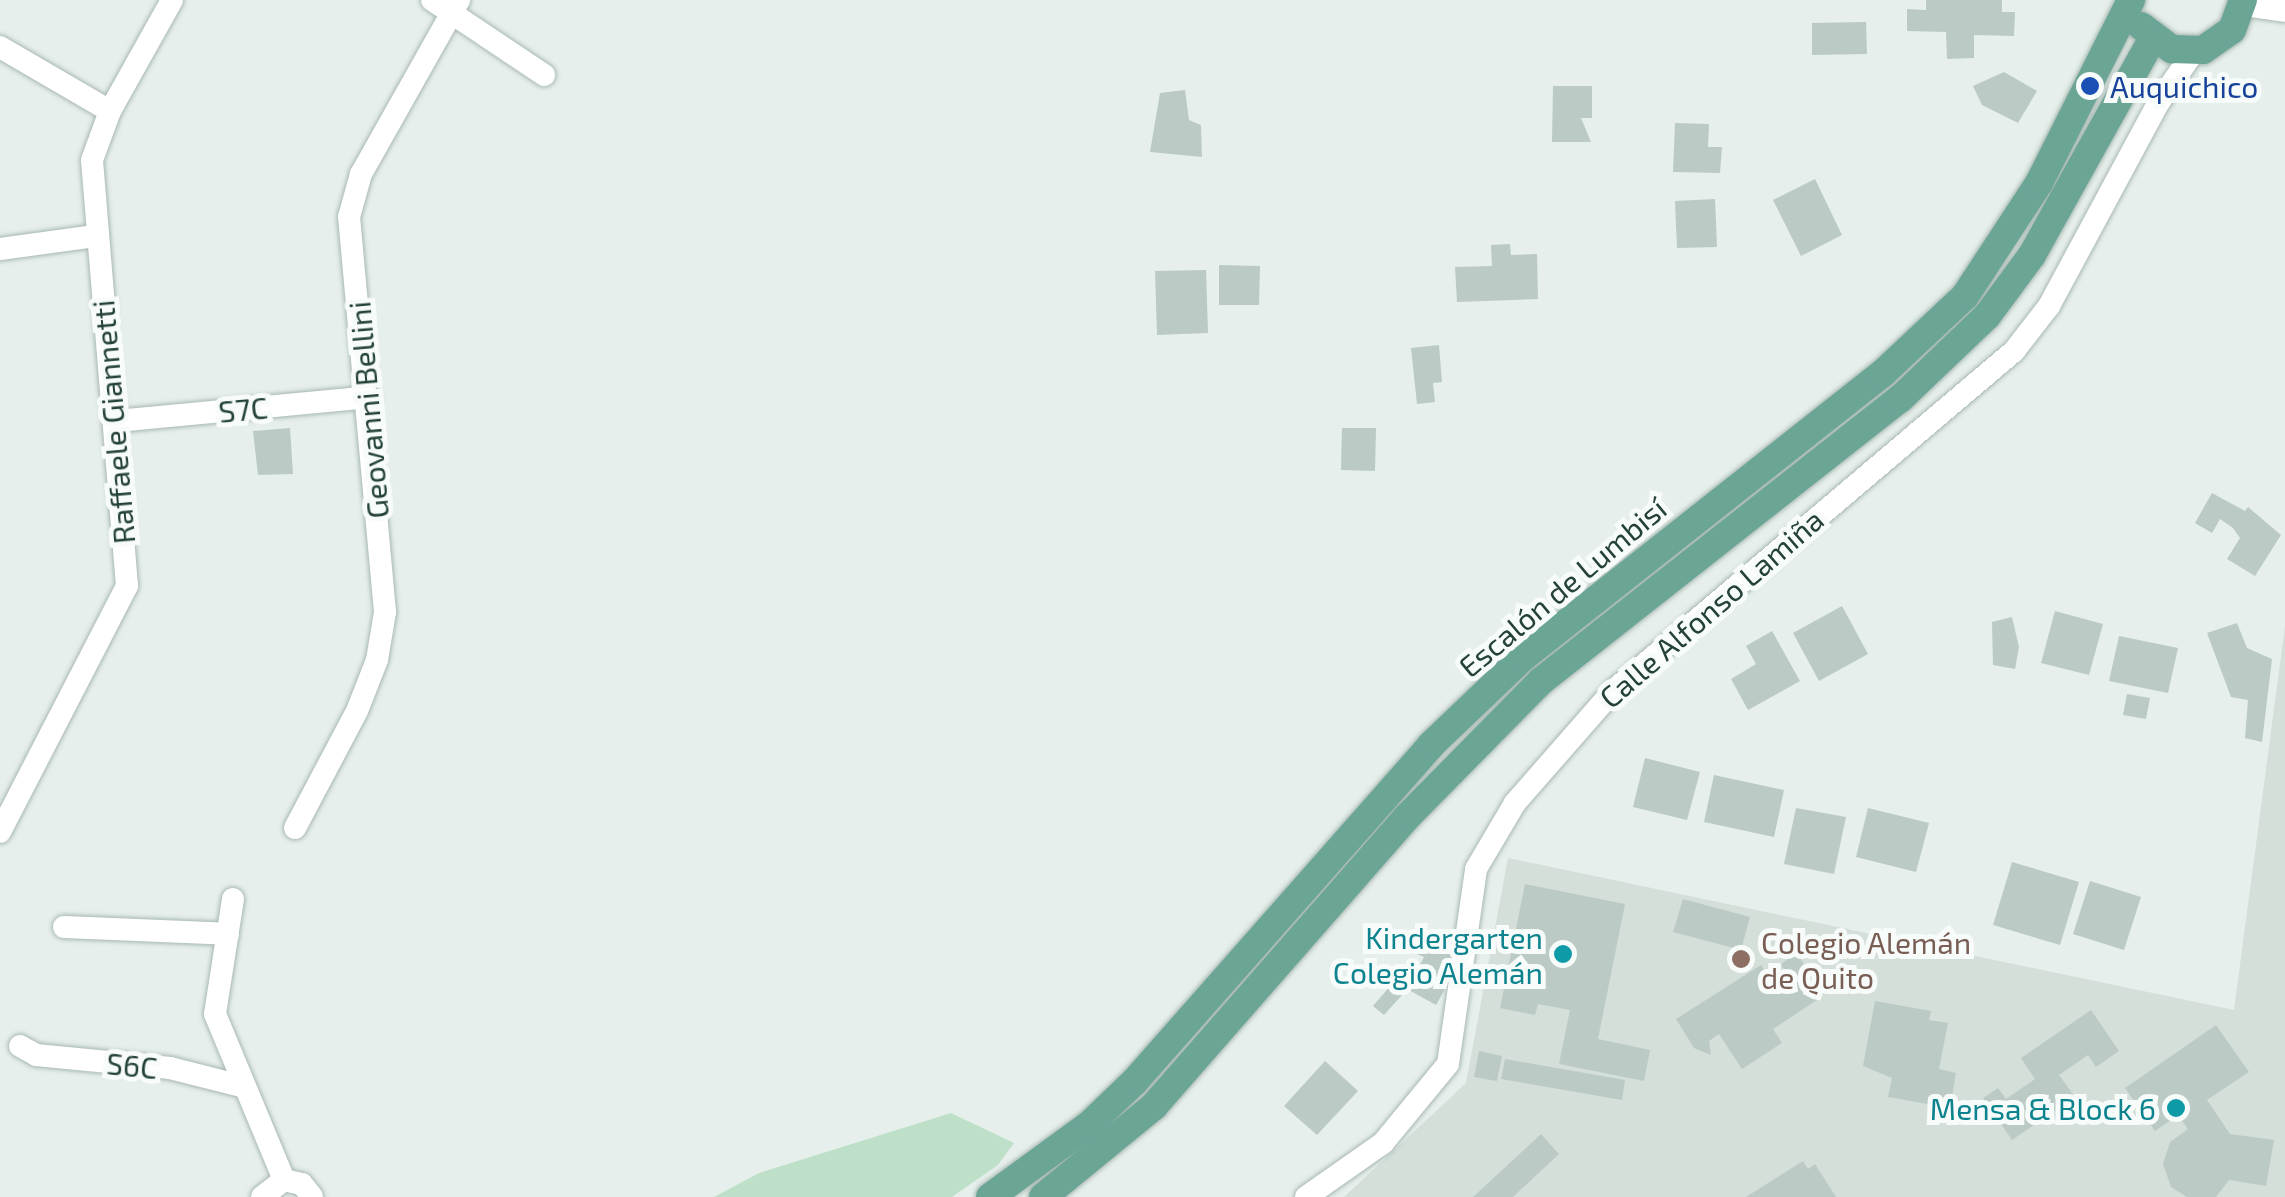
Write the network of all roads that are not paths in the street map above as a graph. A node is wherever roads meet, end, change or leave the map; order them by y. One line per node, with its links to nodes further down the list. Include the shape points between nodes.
1 (172, 0): 11 (street, Raffaele Giannetti)
2 (432, 0): 5 (street)
3 (2132, 0): 7 (main road); 27 (main road, Escalón de Lumbisí, via 2002,248 1951,310 1883,373 1500,679 1432,745 1135,1081 1090,1124)
4 (2243, 3): 6 (street); 9 (main road, via 2226,36)
5 (456, 6): 10 (street); 14 (street, Geovanni Bellini, via 361,174 349,217)
6 (2285, 12)
7 (2152, 39): 9 (main road); 28 (main road, Escalón de Lumbisí, via 2032,255 1987,316 1900,398 1540,681 1407,817 1154,1106)
8 (0, 46): 11 (street)
9 (2194, 51): 29 (street, Calle Alfonso Lamiña, via 2159,102 2049,306 2014,351 1613,691 1515,803 1476,869 1448,1064 1382,1144)
10 (544, 75)
11 (110, 110): 12 (street, Raffaele Giannetti, via 92,160)
12 (95, 236): 13 (street); 15 (street, Raffaele Giannetti)
13 (0, 249)
14 (368, 398): 15 (street, S7C); 17 (street, Geovanni Bellini, via 385,612 378,660)
15 (118, 421): 16 (street, Raffaele Giannetti, via 127,586)
16 (8, 791): 18 (street, Raffaele Giannetti)
17 (295, 828)
18 (0, 832)
19 (233, 899): 21 (street)
20 (64, 927): 21 (street)
21 (228, 934): 23 (street, via 216,1014)
22 (20, 1046): 23 (street, S6C, via 36,1055 170,1068)
23 (245, 1087): 24 (street)
24 (284, 1180): 25 (street); 26 (street, via 302,1184)
25 (262, 1197)
26 (312, 1197)
27 (990, 1197)
28 (1043, 1197)
29 (1306, 1197)

